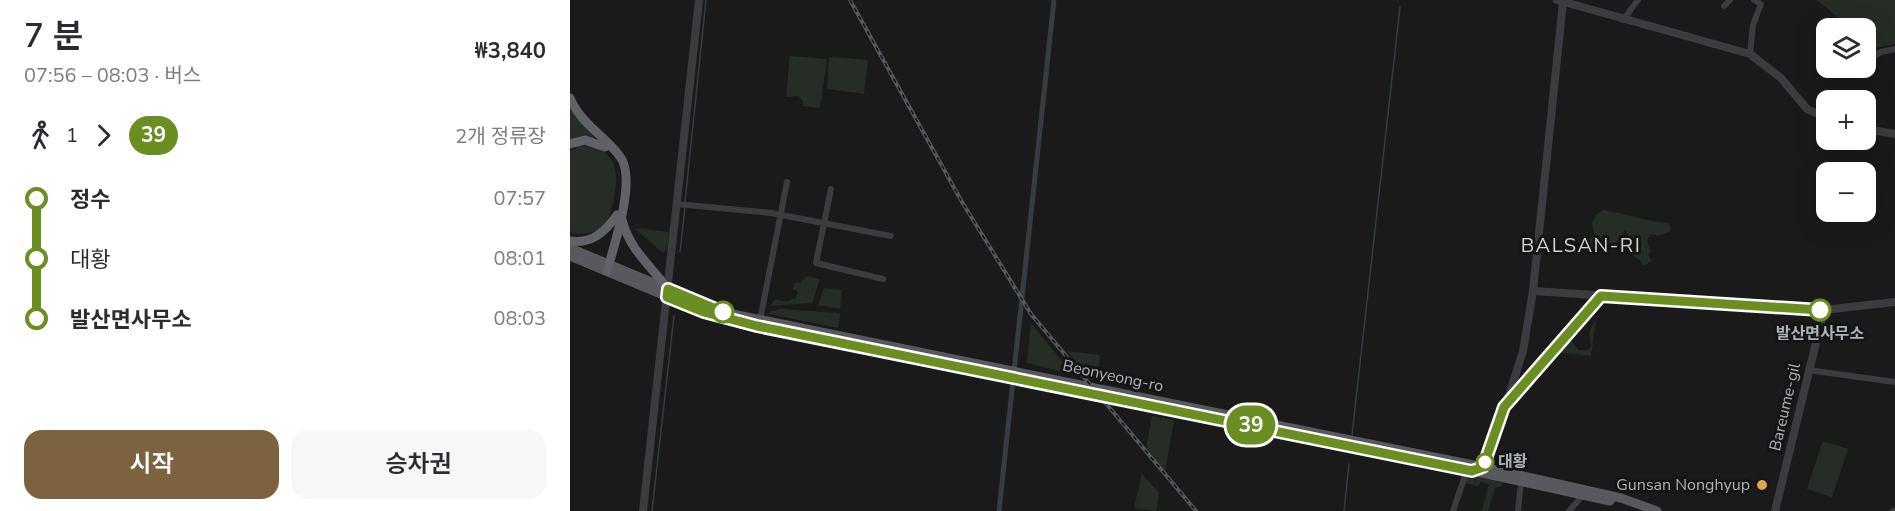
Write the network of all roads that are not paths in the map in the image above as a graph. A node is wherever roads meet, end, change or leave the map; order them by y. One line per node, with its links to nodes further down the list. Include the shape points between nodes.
1 (699, 0): 18 (street)
2 (1638, 0): 7 (street)
3 (1730, 0): 6 (street)
4 (1754, 0): 9 (street, via 1761,4)
5 (1560, 1): 7 (street); 28 (street)
6 (1724, 6)
7 (1623, 20): 9 (street)
8 (1895, 49): 10 (street)
9 (1750, 54): 12 (street)
10 (1876, 56)
11 (570, 98): 20 (highway, via 592,131 622,160 626,176)
12 (1816, 113)
13 (1876, 131): 14 (street)
14 (1895, 134)
15 (570, 144): 20 (highway, via 594,141 615,158 621,182)
16 (787, 182): 19 (street)
17 (831, 189): 21 (street)
18 (679, 205): 19 (street); 29 (street)
19 (780, 216): 21 (street); 33 (street)
20 (619, 217): 23 (highway, via 596,237); 26 (highway); 29 (highway, via 637,255)
21 (824, 225): 22 (street); 27 (street, via 816,263)
22 (891, 236)
23 (570, 241)
24 (570, 248): 26 (main road, Beonyeong-ro)
25 (570, 256): 26 (main road, Beonyeong-ro)
26 (607, 268): 29 (main road, Beonyeong-ro)
27 (883, 279)
28 (1533, 291): 30 (street); 38 (street, via 1523,351)
29 (667, 293): 33 (main road, Beonyeong-ro); 35 (main road, Beonyeong-ro, via 704,312 757,326); 43 (street)
30 (1601, 296): 32 (street); 38 (street)
31 (1895, 302): 32 (street)
32 (1824, 310): 34 (street, Bareume-gil)
33 (760, 320): 35 (main road, Beonyeong-ro)
34 (1808, 370): 37 (street); 49 (street, Bareume-gil)
35 (1005, 372): 36 (main road, Beonyeong-ro)
36 (1018, 375): 39 (main road, Beonyeong-ro); 40 (main road, Beonyeong-ro)
37 (1895, 382)
38 (1504, 407): 39 (street)
39 (1483, 467): 40 (street); 48 (main road, Beonyeong-ro, via 1621,498)
40 (1472, 471): 41 (main road, Beonyeong-ro); 44 (street, via 1465,476)
41 (1521, 482): 42 (main road, Beonyeong-ro); 45 (street)
42 (1583, 495): 46 (street); 47 (main road, Beonyeong-ro)
43 (643, 511)
44 (1453, 511)
45 (1518, 511)
46 (1569, 511)
47 (1640, 511)
48 (1657, 511)
49 (1775, 511)

